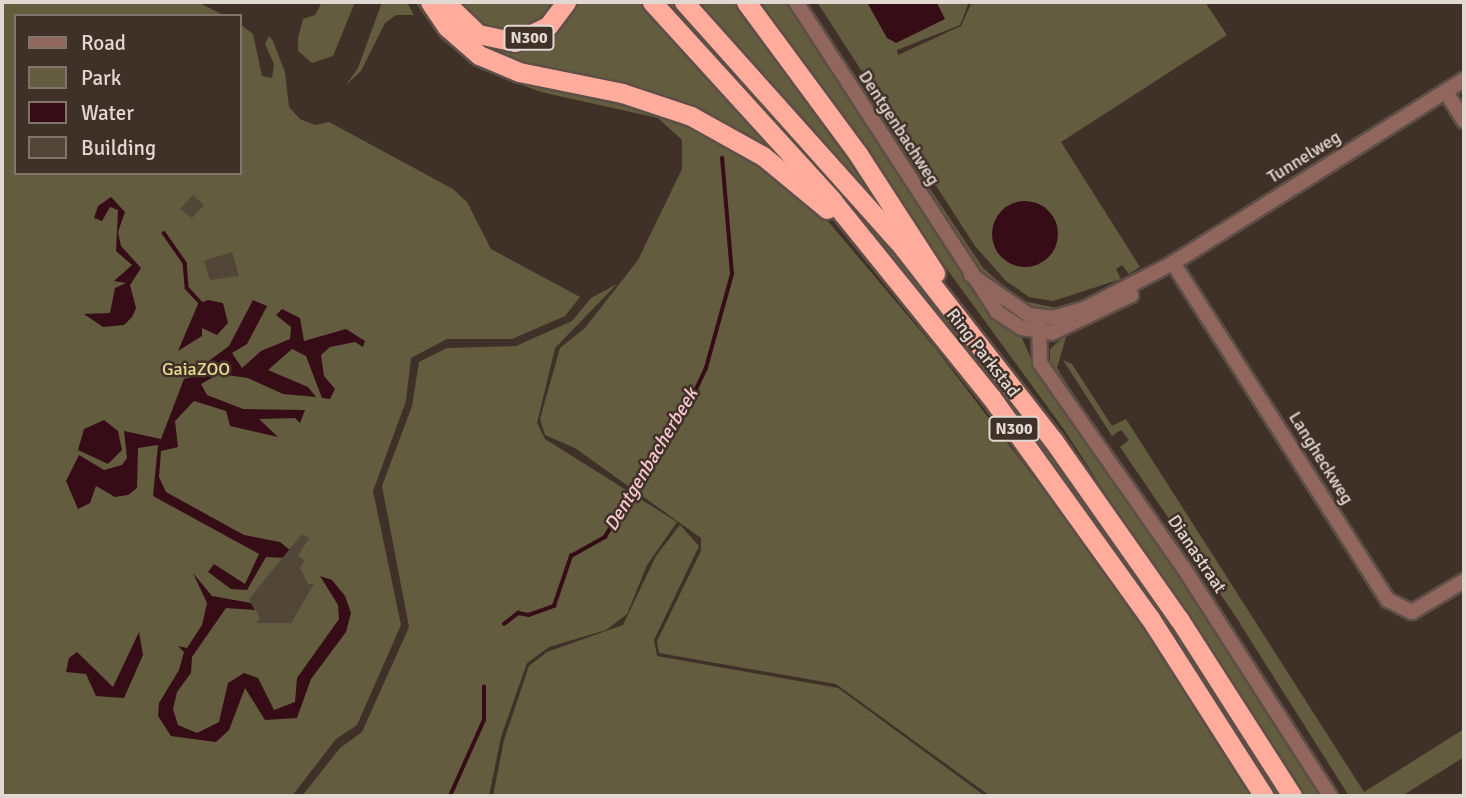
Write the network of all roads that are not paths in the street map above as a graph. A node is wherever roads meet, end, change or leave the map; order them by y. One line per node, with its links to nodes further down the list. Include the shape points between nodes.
1 (430, 2): 11 (highway, N300, via 462,42 496,64 646,99 729,135)
2 (445, 2): 3 (highway, N300, via 478,34 515,42 548,26)
3 (566, 2)
4 (652, 2): 11 (highway, Ring Parkstad / N300)
5 (684, 2): 15 (highway, Ring Parkstad / N300, via 830,161)
6 (746, 2): 15 (highway, N300, via 910,230)
7 (796, 2): 13 (street, Dentgenbachweg)
8 (1464, 80): 9 (street, Tunnelweg)
9 (1446, 92): 10 (street); 12 (street, Tunnelweg)
10 (1464, 121)
11 (870, 246): 18 (highway, Ring Parkstad / N300, via 1042,466 1171,650)
12 (1168, 266): 14 (street, Tunnelweg, via 1084,309); 16 (street, Tunnelweg, via 1155,280 1093,318); 17 (street, Langheckweg, via 1388,600 1412,612)
13 (971, 275): 14 (street, Dentgenbachweg); 16 (street, Dentgenbachweg, via 997,312)
14 (1039, 318): 16 (street)
15 (962, 322): 19 (highway, Ring Parkstad / N300, via 1130,547)
16 (1039, 333): 20 (street, Dianastraat, via 1038,354 1045,371 1185,570)
17 (1464, 582)
18 (1264, 796)
19 (1292, 796)
20 (1330, 796)

